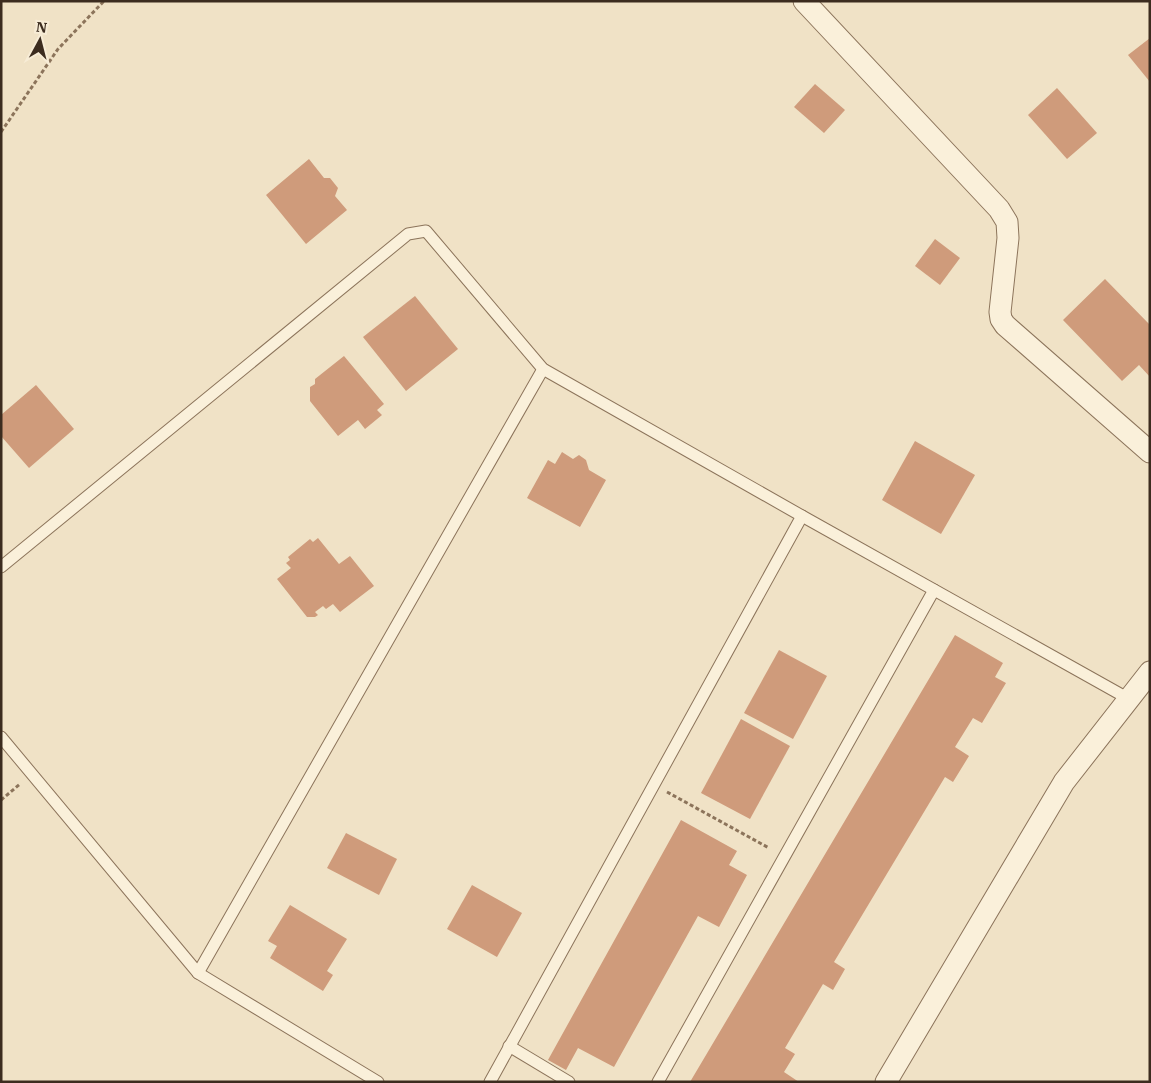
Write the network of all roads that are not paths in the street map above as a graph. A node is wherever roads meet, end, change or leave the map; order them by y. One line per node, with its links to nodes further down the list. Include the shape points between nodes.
1 (804, 1): 3 (street, via 1008,222 1000,312 1005,325)
2 (544, 369): 4 (lane); 5 (lane, via 426,230 408,234); 10 (lane)
3 (1150, 452)
4 (802, 516): 6 (lane); 11 (lane)
5 (1, 567)
6 (934, 590): 8 (lane); 15 (lane)
7 (1150, 672): 8 (street)
8 (1128, 700): 16 (street, via 1064,782)
9 (1, 737): 10 (lane)
10 (198, 973): 12 (lane)
11 (509, 1046): 13 (lane); 14 (lane)
12 (378, 1082)
13 (490, 1082)
14 (569, 1082)
15 (658, 1082)
16 (886, 1082)

